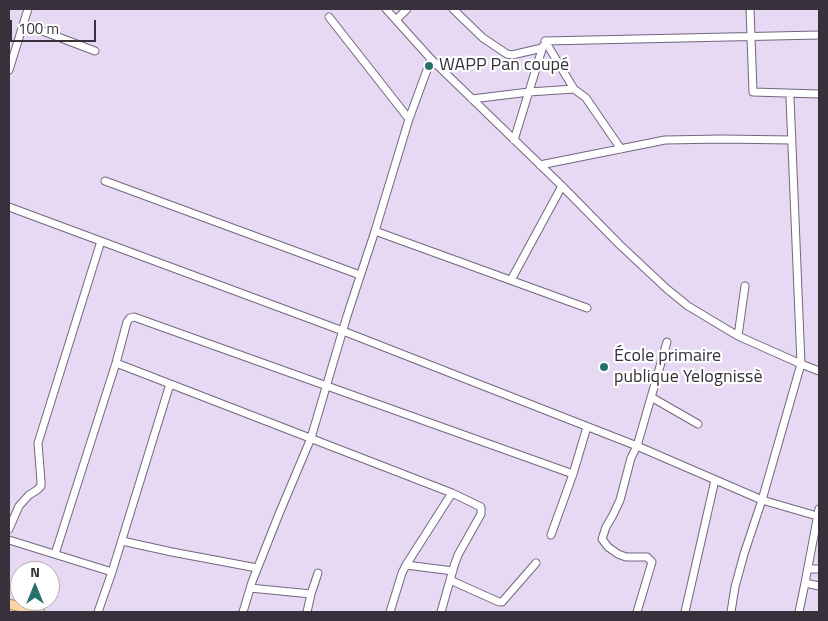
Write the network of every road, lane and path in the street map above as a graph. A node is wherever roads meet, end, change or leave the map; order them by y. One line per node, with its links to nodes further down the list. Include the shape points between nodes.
1 (28, 9): 8 (street)
2 (386, 9): 7 (street)
3 (407, 9): 7 (street)
4 (454, 9): 11 (street, via 483,38 507,54)
5 (750, 9): 10 (street)
6 (329, 17): 20 (street)
7 (396, 20): 13 (street)
8 (24, 24): 12 (street); 14 (street)
9 (819, 35): 10 (street)
10 (751, 36): 11 (street); 17 (street, via 753,92)
11 (543, 45): 15 (street); 16 (street)
12 (96, 51)
13 (431, 59): 19 (street); 20 (street)
14 (9, 68)
15 (574, 89): 16 (street); 23 (street, via 586,98)
16 (529, 92): 19 (street); 21 (street)
17 (819, 94)
18 (790, 98): 22 (street)
19 (472, 99): 21 (street)
20 (409, 118): 28 (street)
21 (514, 140): 24 (street)
22 (792, 140): 23 (street, via 665,140); 38 (street)
23 (621, 149): 24 (street)
24 (540, 165): 26 (street)
25 (105, 181): 30 (street)
26 (562, 186): 31 (street); 35 (street, via 667,289 688,306)
27 (9, 207): 29 (street)
28 (375, 231): 30 (street); 31 (street)
29 (101, 242): 34 (street); 52 (street, via 38,443 42,481 19,506)
30 (360, 275): 34 (street)
31 (511, 280): 33 (street)
32 (746, 286): 35 (street)
33 (588, 308)
34 (343, 331): 41 (street); 44 (street)
35 (738, 336): 38 (street)
36 (667, 342): 42 (street)
37 (116, 363): 40 (street); 41 (street, via 127,322 134,317); 56 (street)
38 (801, 364): 39 (street); 50 (street)
39 (819, 371)
40 (170, 384): 45 (street); 55 (street)
41 (326, 386): 45 (street); 47 (street)
42 (651, 397): 43 (street); 46 (street)
43 (698, 424)
44 (587, 428): 46 (street); 47 (street)
45 (311, 438): 49 (street); 59 (street)
46 (637, 446): 48 (street); 77 (street, via 620,500 602,539 618,554 647,557 652,562)
47 (573, 474): 53 (street)
48 (714, 480): 50 (street); 78 (street)
49 (452, 493): 58 (street); 62 (street, via 482,509)
50 (762, 500): 51 (street); 79 (street, via 744,554)
51 (818, 513): 60 (street)
52 (9, 529)
53 (551, 535)
54 (9, 540): 56 (street)
55 (122, 541): 59 (street); 63 (street)
56 (55, 554): 63 (street)
57 (536, 563): 65 (street, via 502,602)
58 (406, 565): 62 (street); 75 (street)
59 (257, 568): 68 (street)
60 (808, 569): 61 (street); 66 (street)
61 (819, 569)
62 (453, 570): 65 (street)
63 (112, 572): 72 (street)
64 (318, 573): 69 (street)
65 (450, 580): 76 (street)
66 (805, 583): 67 (street); 80 (street)
67 (819, 586)
68 (250, 588): 69 (street); 73 (street)
69 (312, 594): 74 (street)
70 (9, 604): 71 (main road)
71 (40, 612)
72 (98, 612)
73 (243, 612)
74 (307, 612)
75 (390, 612)
76 (441, 612)
77 (637, 612)
78 (685, 612)
79 (731, 612)
80 (798, 612)

